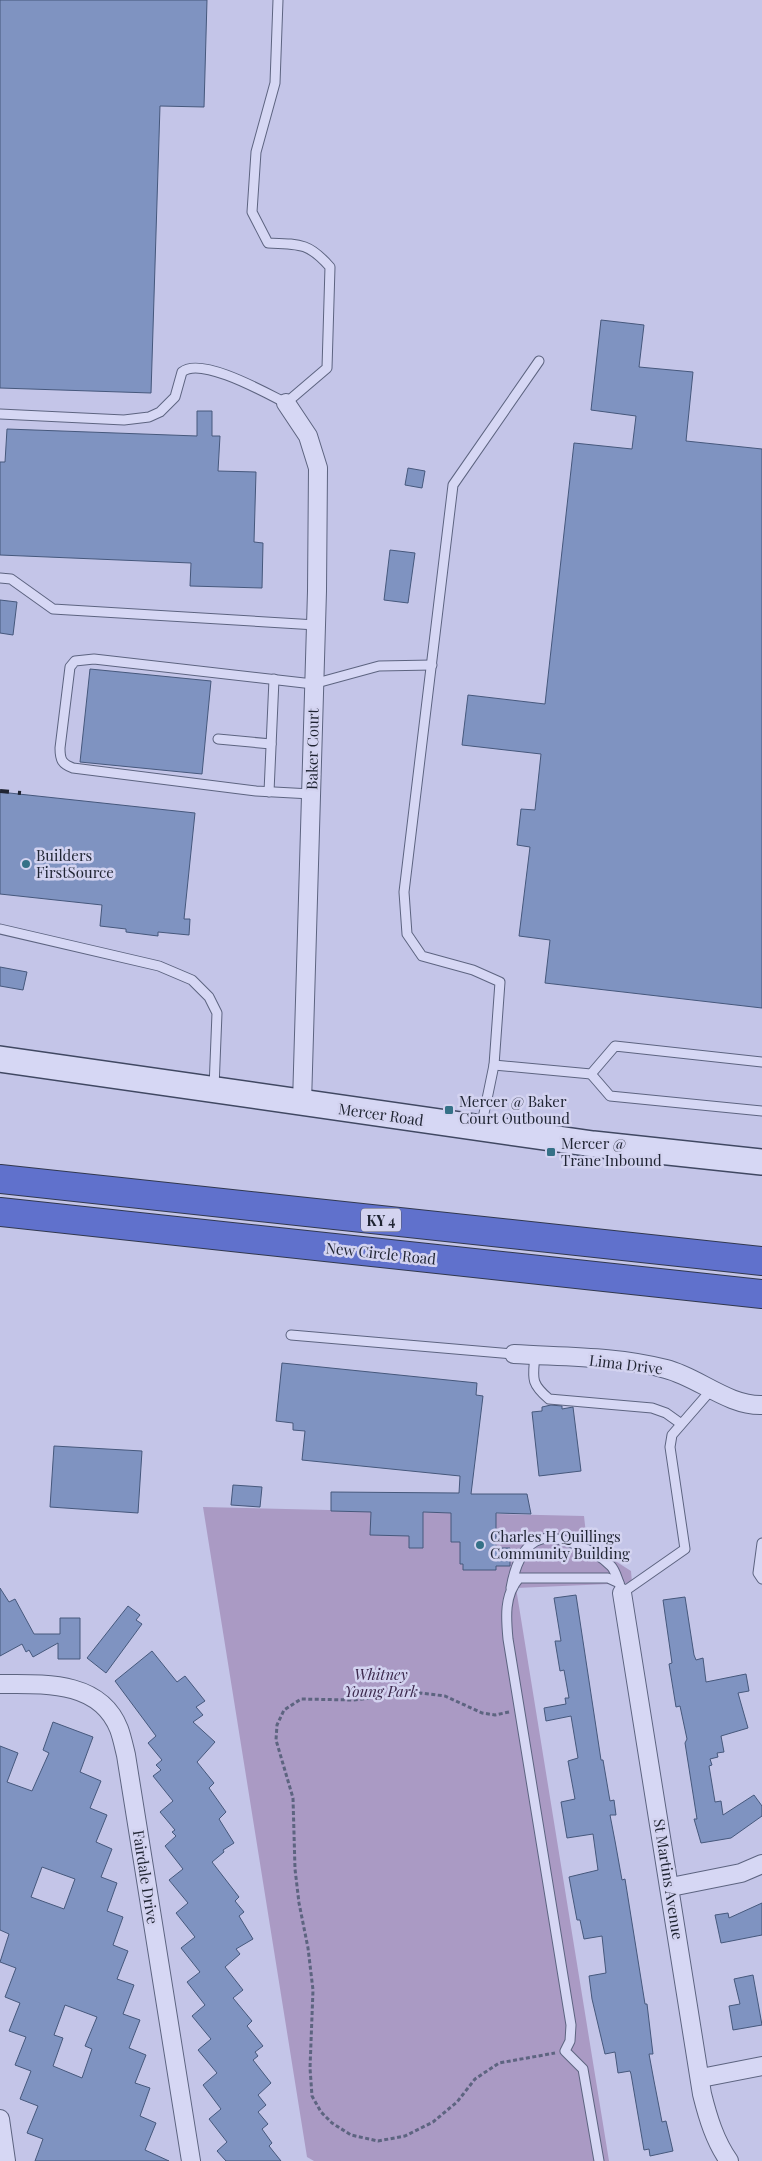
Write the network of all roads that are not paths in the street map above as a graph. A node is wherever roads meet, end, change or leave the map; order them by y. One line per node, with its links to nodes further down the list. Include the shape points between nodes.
1 (278, 0): 3 (lane, via 275,83 256,152 252,212 268,243 315,250 330,267 327,368)
2 (539, 361): 7 (lane, via 453,485)
3 (286, 403): 4 (lane, via 232,376 192,368 182,372 178,391 169,404 149,417 124,420); 6 (street, Baker Court, via 308,436 318,468)
4 (0, 414)
5 (0, 578): 6 (lane, via 11,579 53,610)
6 (316, 625): 9 (street, Baker Court)
7 (432, 665): 9 (lane, via 379,666); 17 (lane, via 404,892 407,934 422,956 473,970 500,982)
8 (274, 679): 9 (lane); 11 (lane); 12 (lane, via 82,658 70,667 60,748 64,765 73,768)
9 (313, 684): 13 (street, Baker Court)
10 (218, 739): 11 (lane)
11 (271, 744): 12 (lane)
12 (269, 792): 13 (lane)
13 (311, 794): 20 (street, Baker Court)
14 (0, 929): 19 (lane, via 160,966 192,980 209,997 217,1013)
15 (0, 1059): 19 (street, Mercer Road)
16 (762, 1062): 18 (lane, via 615,1046)
17 (494, 1065): 18 (lane); 22 (lane)
18 (591, 1074): 21 (lane, via 610,1096)
19 (214, 1090): 20 (street, Mercer Road)
20 (302, 1103): 22 (street, Mercer Road)
21 (762, 1111)
22 (481, 1128): 23 (street, Mercer Road)
23 (762, 1162)
24 (0, 1179): 26 (highway, KY 4)
25 (0, 1212): 27 (highway, New Circle Road / KY 4)
26 (762, 1261)
27 (762, 1294)
28 (291, 1335): 29 (lane)
29 (514, 1354): 30 (street, Lima Drive)
30 (535, 1355): 31 (street, Lima Drive, via 648,1364); 33 (lane, via 536,1388 549,1398 652,1408)
31 (712, 1389): 32 (street, Lima Drive, via 731,1398); 33 (lane)
32 (762, 1405)
33 (680, 1423): 37 (lane, via 672,1434 670,1446 686,1549)
34 (762, 1544): 35 (lane, via 758,1573)
35 (762, 1578)
36 (511, 1588): 37 (lane, via 520,1578 608,1578); 37 (lane, via 513,1574 523,1552 537,1540 568,1540 612,1566); 46 (lane, via 506,1614 508,1640 571,2025 570,2041 565,2051 583,2069)
37 (621, 1588): 40 (street, St Martins Avenue)
38 (0, 1684): 45 (street, Fairdale Drive, via 44,1684 86,1693 101,1703 119,1728)
39 (762, 1864): 40 (street, via 741,1873)
40 (671, 1887): 42 (street, St Martins Avenue)
41 (762, 2066): 42 (street)
42 (701, 2078): 47 (street, St Martins Avenue, via 708,2119)
43 (0, 2119): 44 (street)
44 (6, 2161)
45 (191, 2161)
46 (599, 2161)
47 (729, 2161)

